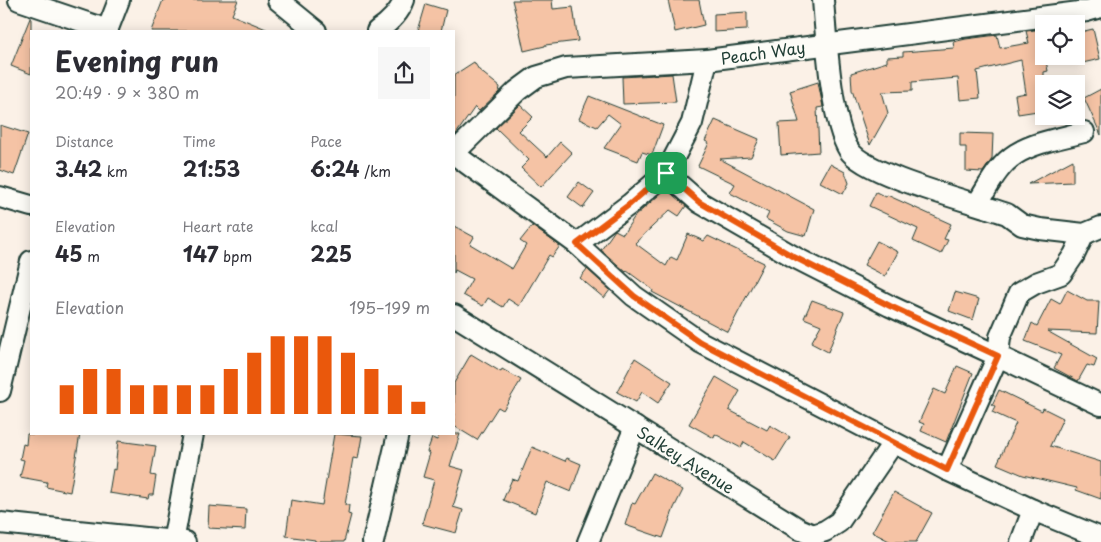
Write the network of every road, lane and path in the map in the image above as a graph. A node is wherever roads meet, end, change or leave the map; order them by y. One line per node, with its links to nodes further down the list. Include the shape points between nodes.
1 (19, 0): 7 (street)
2 (119, 0): 8 (street)
3 (278, 0): 9 (street)
4 (404, 0): 10 (street, via 388,24)
5 (823, 0): 11 (street)
6 (1101, 7): 11 (street, Peach Way)
7 (105, 30)
8 (108, 30)
9 (315, 30)
10 (379, 30)
11 (827, 44): 12 (street, Peach Way); 18 (street, via 840,131 849,152 890,176)
12 (707, 60): 14 (street, Peach Way, via 566,68 536,77 517,91); 16 (street, via 692,123)
13 (1084, 132): 18 (street, via 1016,154 1000,169)
14 (455, 153)
15 (455, 155): 21 (street)
16 (666, 173): 21 (street); 24 (street, via 699,202 796,258)
17 (0, 197): 19 (street)
18 (977, 204): 20 (street, via 1007,214 1022,225 1040,229)
19 (30, 206)
20 (1093, 230): 24 (street, via 1062,274 1019,293 1000,337)
21 (577, 244): 30 (street, via 634,296 700,342)
22 (30, 265): 25 (street)
23 (457, 324): 27 (street, Salkey Avenue)
24 (998, 356): 26 (street); 31 (street)
25 (0, 391)
26 (1101, 405)
27 (635, 427): 30 (street, Salkey Avenue, via 813,535 839,522); 37 (street)
28 (194, 435): 35 (street)
29 (398, 435): 36 (street)
30 (893, 443): 31 (street)
31 (947, 470): 32 (street)
32 (1033, 510): 34 (street); 38 (street)
33 (0, 523): 35 (street)
34 (1101, 538)
35 (177, 541)
36 (373, 542)
37 (588, 542)
38 (1021, 542)

